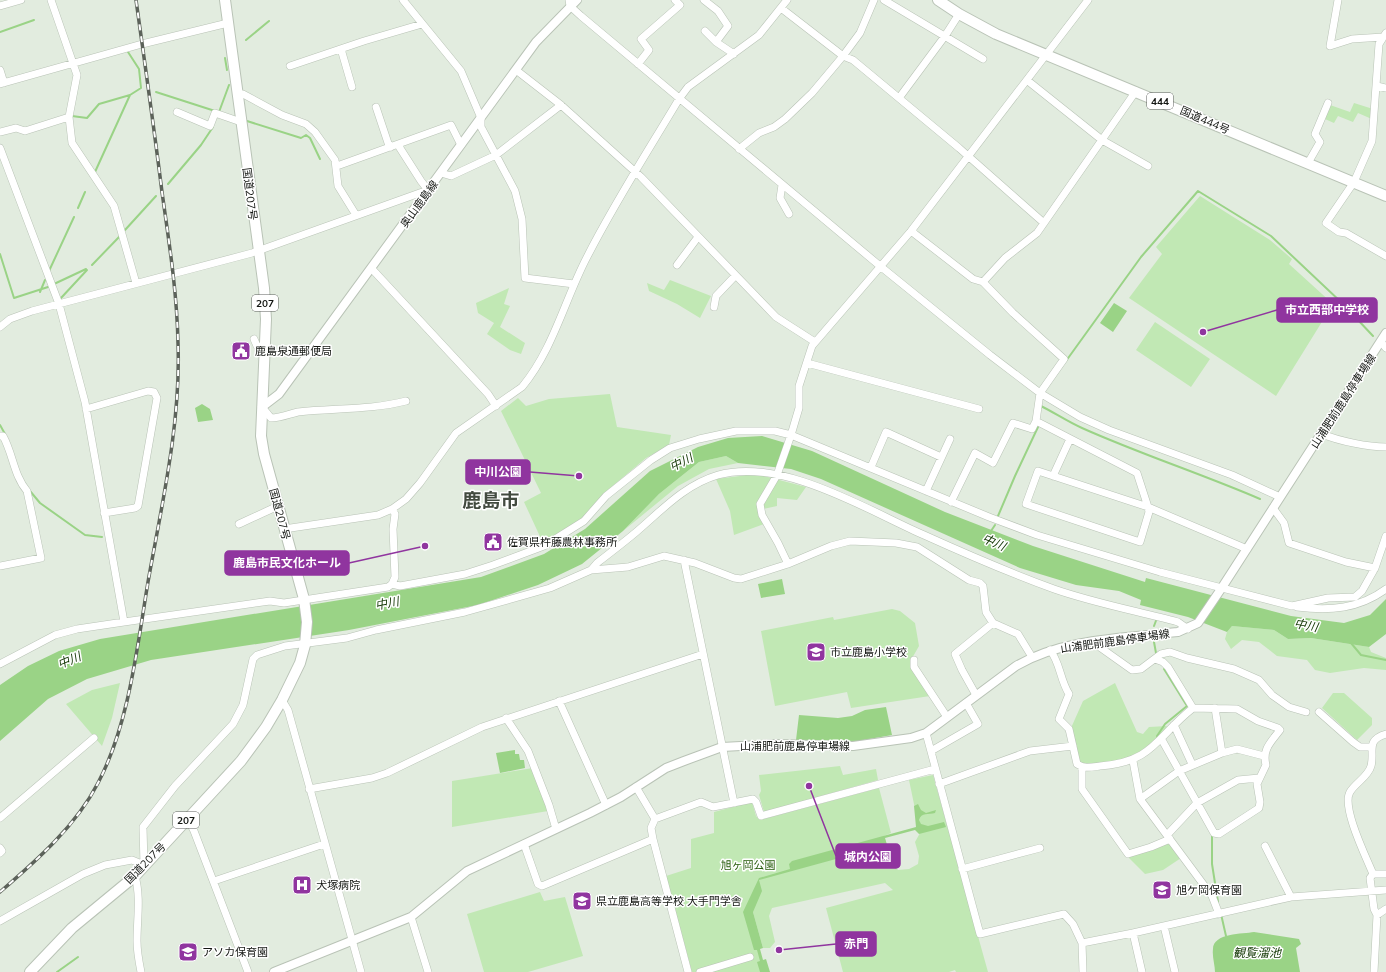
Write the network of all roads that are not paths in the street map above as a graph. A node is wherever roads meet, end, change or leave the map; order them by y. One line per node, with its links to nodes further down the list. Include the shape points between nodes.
1 (21, 0): 15 (street)
2 (51, 0): 29 (street)
3 (225, 0): 18 (highway, 国道207号 / 207)
4 (403, 0): 19 (street)
5 (576, 0): 14 (main road, 奥山鹿島線)
6 (675, 0): 30 (street, via 680,5 640,39 649,50)
7 (704, 0): 23 (street, via 718,11 728,26)
8 (787, 0): 16 (street)
9 (874, 0): 27 (street, via 860,33)
10 (884, 0): 22 (street)
11 (938, 0): 17 (highway, 国道444号 / 444)
12 (1088, 0): 26 (street)
13 (1338, 0): 21 (street, via 1330,46 1352,39)
14 (569, 3): 30 (street); 33 (main road, 奥山鹿島線)
15 (0, 6)
16 (781, 8): 25 (street, via 759,36); 27 (street)
17 (959, 14): 22 (street); 26 (highway, 国道444号 / 444, via 996,34)
18 (228, 23): 29 (street); 40 (highway, 国道207号 / 207)
19 (422, 24): 24 (street); 48 (street, via 461,71)
20 (705, 31): 23 (street)
21 (1385, 35): 36 (street, via 1379,44)
22 (945, 36): 28 (street); 41 (street)
23 (716, 42): 25 (street)
24 (341, 49): 31 (street); 37 (street)
25 (734, 54): 42 (street, via 688,87)
26 (1047, 55): 34 (street); 39 (highway, 国道444号 / 444)
27 (843, 56): 41 (street, via 853,60); 55 (street, via 798,108 774,127 759,133)
28 (983, 59)
29 (73, 63): 35 (street); 47 (street, via 77,75)
30 (638, 64): 42 (street)
31 (290, 66)
32 (0, 70): 35 (street)
33 (516, 70): 44 (street); 48 (main road, 奥山鹿島線)
34 (1028, 81): 51 (street); 57 (street)
35 (2, 83)
36 (1377, 86): 38 (street); 63 (street, via 1372,142)
37 (352, 87)
38 (1386, 88)
39 (1136, 92): 51 (street); 58 (highway, 国道444号 / 444)
40 (237, 95): 49 (highway, 国道207号 / 207); 59 (street, via 243,94 282,115 306,124 315,132)
41 (899, 98): 57 (street)
42 (679, 99): 55 (street); 62 (street)
43 (1328, 103): 58 (street, via 1315,134 1320,142)
44 (561, 105): 56 (street); 62 (street)
45 (376, 107): 53 (street, via 388,143)
46 (177, 112): 49 (street, via 210,126 215,113)
47 (69, 117): 50 (street, via 25,131 16,128); 79 (street, via 72,143 114,206)
48 (481, 118): 52 (main road, 奥山鹿島線); 56 (street, via 481,127)
49 (241, 122): 72 (highway, 国道207号 / 207)
50 (0, 132)
51 (1102, 140): 60 (street); 69 (street)
52 (461, 145): 53 (street, via 451,125); 61 (main road, 奥山鹿島線)
53 (395, 146): 59 (street); 65 (street)
54 (0, 148): 81 (street)
55 (740, 149): 64 (street)
56 (496, 155): 61 (street, via 451,176); 80 (street, via 515,191 522,219 525,278)
57 (969, 158): 69 (street); 70 (street)
58 (1308, 163): 63 (highway, 国道444号 / 444)
59 (337, 166): 68 (street, via 338,186)
60 (1148, 166)
61 (441, 173): 65 (main road, 奥山鹿島線)
62 (635, 173): 71 (street); 80 (street)
63 (1354, 182): 66 (highway, 国道444号 / 444); 73 (street, via 1326,223)
64 (782, 185): 67 (street, via 780,198); 75 (street)
65 (428, 190): 68 (street); 76 (main road, 奥山鹿島線)
66 (1386, 196)
67 (788, 214)
68 (356, 215): 72 (street)
69 (1044, 223): 78 (street, via 1037,233 1005,258)
70 (911, 231): 75 (street); 78 (street, via 972,279)
71 (698, 237): 74 (street); 77 (street)
72 (258, 250): 79 (street); 88 (highway, 国道207号 / 207, via 264,288)
73 (1386, 256)
74 (676, 265)
75 (880, 266): 86 (street); 90 (street)
76 (372, 269): 92 (street, via 488,394); 93 (main road, 奥山鹿島線, via 279,394)
77 (735, 276): 82 (street, via 716,296); 86 (street, via 776,317)
78 (983, 282): 90 (street, via 1064,359)
79 (136, 283): 81 (street)
80 (574, 284): 92 (street, via 551,339 530,378)
81 (59, 304): 83 (street, via 10,319); 94 (street)
82 (714, 307)
83 (0, 326)
84 (1386, 333): 87 (main road, 山浦肥前鹿島停車場線)
85 (254, 339): 88 (street, via 257,346)
86 (815, 342): 89 (street)
87 (1383, 345): 97 (main road, 山浦肥前鹿島停車場線)
88 (265, 347): 93 (highway, 国道207号 / 207)
89 (807, 363): 95 (street); 98 (street, via 799,386 799,408)
90 (1040, 393): 96 (street); 108 (street, via 1080,417 1109,430 1232,475)
91 (406, 401): 93 (street, via 367,408 297,412 277,418 271,418)
92 (496, 406): 113 (street, via 456,433 420,484)
93 (262, 407): 110 (highway, 国道207号 / 207, via 261,436)
94 (86, 409): 114 (street); 114 (street, via 148,391 154,392 157,398 138,506)
95 (979, 409)
96 (1036, 422): 101 (street); 109 (street, via 1032,429 1014,423 993,463 975,453)
97 (1322, 434): 102 (street, via 1359,445); 108 (main road, 山浦肥前鹿島停車場線)
98 (791, 435): 104 (street); 105 (street); 124 (street, via 769,431 736,431 670,448 606,496 584,521 544,546 465,574 400,586)
99 (0, 436): 121 (street, via 3,436 8,444 20,483 27,492 41,558)
100 (950, 439): 103 (street)
101 (1070, 439): 106 (street); 111 (street, via 1137,473)
102 (1386, 447)
103 (941, 457): 104 (street, via 886,432); 107 (street)
104 (871, 467): 107 (street)
105 (777, 475): 120 (street, via 760,509); 123 (street, via 739,472 698,482 664,507); 133 (street, via 823,489 950,547 1055,589 1178,622)
106 (1053, 476): 111 (street); 111 (street, via 1038,471 1026,504 1140,542 1149,512)
107 (926, 491): 109 (street)
108 (1280, 497): 112 (main road, 山浦肥前鹿島停車場線)
109 (951, 502): 125 (street, via 1078,548)
110 (278, 506): 115 (street); 116 (highway, 国道207号 / 207)
111 (1148, 507): 118 (street)
112 (1273, 508): 118 (main road, 山浦肥前鹿島停車場線); 122 (street, via 1284,523 1289,543 1346,562)
113 (392, 509): 116 (street, via 378,515); 124 (street, via 395,518 395,577)
114 (104, 513): 131 (street)
115 (239, 524)
116 (284, 529): 128 (highway, 国道207号 / 207)
117 (1386, 536): 122 (street)
118 (1247, 549): 125 (main road, 山浦肥前鹿島停車場線)
119 (684, 560): 120 (street, via 741,579); 123 (street, via 664,556 628,567); 137 (street)
120 (788, 564): 132 (street, via 850,541 896,543 917,547 968,580 983,586 986,612)
121 (0, 566)
122 (1375, 568): 127 (street)
123 (592, 570): 135 (street, via 550,588 480,608 347,638)
124 (392, 584): 128 (street, via 388,587)
125 (1221, 588): 130 (street); 133 (main road, 山浦肥前鹿島停車場線, via 1198,623)
126 (1386, 589): 129 (street)
127 (1355, 597): 129 (street); 130 (street, via 1328,598)
128 (304, 601): 131 (street, via 270,601); 135 (highway, 国道207号 / 207)
129 (1358, 605): 130 (street, via 1316,610)
130 (1292, 606)
131 (124, 622): 141 (street, via 55,635)
132 (993, 623): 138 (street, via 1018,634); 142 (street, via 955,654)
133 (1188, 629): 134 (main road, 山浦肥前鹿島停車場線)
134 (1095, 642): 136 (main road, 山浦肥前鹿島停車場線); 139 (street, via 1132,670 1141,669)
135 (306, 643): 143 (highway, 国道207号 / 207, via 300,663); 188 (street, via 285,646 257,655 253,659 243,705 233,724 175,786 143,827)
136 (1050, 650): 138 (main road, 山浦肥前鹿島停車場線); 157 (street, via 1055,656 1063,684 1069,694 1059,719 1069,729)
137 (703, 654): 144 (street); 158 (street)
138 (1032, 657): 142 (main road, 山浦肥前鹿島停車場線)
139 (1155, 659): 146 (street, via 1168,667); 148 (street, via 1160,654 1170,652 1234,669 1259,680 1272,695 1289,707)
140 (914, 660): 150 (street, via 914,666)
141 (0, 664)
142 (976, 695): 145 (main road, 山浦肥前鹿島停車場線)
143 (282, 700): 171 (street, via 288,710); 177 (highway, 国道207号 / 207, via 241,761)
144 (559, 701): 151 (street); 175 (street)
145 (966, 703): 150 (main road, 山浦肥前鹿島停車場線); 160 (street, via 978,724)
146 (1193, 708): 147 (street); 152 (street)
147 (1215, 708): 161 (street); 162 (street, via 1237,709 1258,721 1278,728 1280,730 1265,750)
148 (1306, 712)
149 (1318, 712): 159 (street, via 1360,747)
150 (947, 717): 153 (main road, 山浦肥前鹿島停車場線)
151 (506, 718): 171 (street, via 387,773); 179 (street, via 528,751)
152 (1174, 725): 156 (street); 164 (street)
153 (926, 733): 158 (main road, 山浦肥前鹿島停車場線, via 911,738 853,746 776,744); 160 (street)
154 (1386, 734): 159 (street, via 1378,737)
155 (94, 738): 176 (street)
156 (1162, 740): 163 (street); 167 (street)
157 (1073, 746): 165 (street, via 1077,764); 169 (street, via 1030,751)
158 (722, 747): 170 (main road, 山浦肥前鹿島停車場線, via 666,768); 173 (street)
159 (1371, 747): 190 (street, via 1370,770 1350,792 1348,798 1354,831)
160 (931, 751): 166 (street)
161 (1222, 753): 162 (street, via 1237,749); 164 (street)
162 (1264, 756): 168 (street, via 1266,765)
163 (1133, 761): 165 (street); 172 (street)
164 (1192, 764): 167 (street)
165 (1082, 767): 180 (street, via 1082,789 1128,854 1151,847)
166 (935, 769): 169 (street); 173 (street, via 761,816 753,799)
167 (1179, 771): 172 (street); 174 (street)
168 (1259, 778): 174 (street, via 1238,780); 174 (street, via 1259,808 1219,834 1214,833)
169 (939, 784): 189 (street)
170 (636, 787): 175 (main road, 山浦肥前鹿島停車場線); 178 (street)
171 (309, 789): 182 (street)
172 (1140, 799): 180 (street)
173 (734, 803): 178 (street, via 713,807 701,802)
174 (1197, 803): 180 (street)
175 (606, 805): 179 (main road, 山浦肥前鹿島停車場線)
176 (0, 818)
177 (188, 819): 188 (highway, 国道207号 / 207); 193 (street)
178 (655, 819): 181 (street, via 651,828)
179 (556, 830): 183 (main road, 山浦肥前鹿島停車場線)
180 (1168, 837): 198 (street, via 1212,896)
181 (652, 839): 183 (street, via 542,886 538,884); 213 (street)
182 (324, 844): 193 (street); 204 (street)
183 (524, 844): 200 (main road, 山浦肥前鹿島停車場線, via 467,871)
184 (1265, 846): 196 (street)
185 (0, 848): 187 (street)
186 (1040, 848): 189 (street)
187 (0, 853)
188 (144, 865): 192 (highway, 国道207号 / 207); 201 (street, via 132,860 105,865 83,874)
189 (962, 869): 205 (street, via 980,934 1064,914 1073,924)
190 (1374, 874): 191 (street); 195 (street, via 1370,878)
191 (1386, 874)
192 (135, 876): 207 (highway, 国道207号 / 207, via 72,928); 208 (street, via 138,885 137,942)
193 (214, 882): 209 (street)
194 (1386, 890): 195 (street)
195 (1372, 891): 196 (street); 199 (street)
196 (1291, 897): 198 (street)
197 (1386, 909): 199 (street)
198 (1221, 914): 202 (street)
199 (1377, 915): 218 (street)
200 (411, 917): 204 (main road, 山浦肥前鹿島停車場線); 212 (street)
201 (0, 921)
202 (1164, 926): 203 (street); 217 (street)
203 (1133, 933): 205 (street); 216 (street)
204 (353, 942): 210 (main road, 山浦肥前鹿島停車場線); 211 (street)
205 (1082, 943): 215 (street)
206 (750, 957): 214 (street)
207 (30, 972)
208 (141, 972)
209 (248, 972)
210 (274, 972)
211 (361, 972)
212 (428, 972)
213 (688, 972)
214 (700, 972)
215 (1083, 972)
216 (1142, 972)
217 (1175, 972)
218 (1374, 972)

